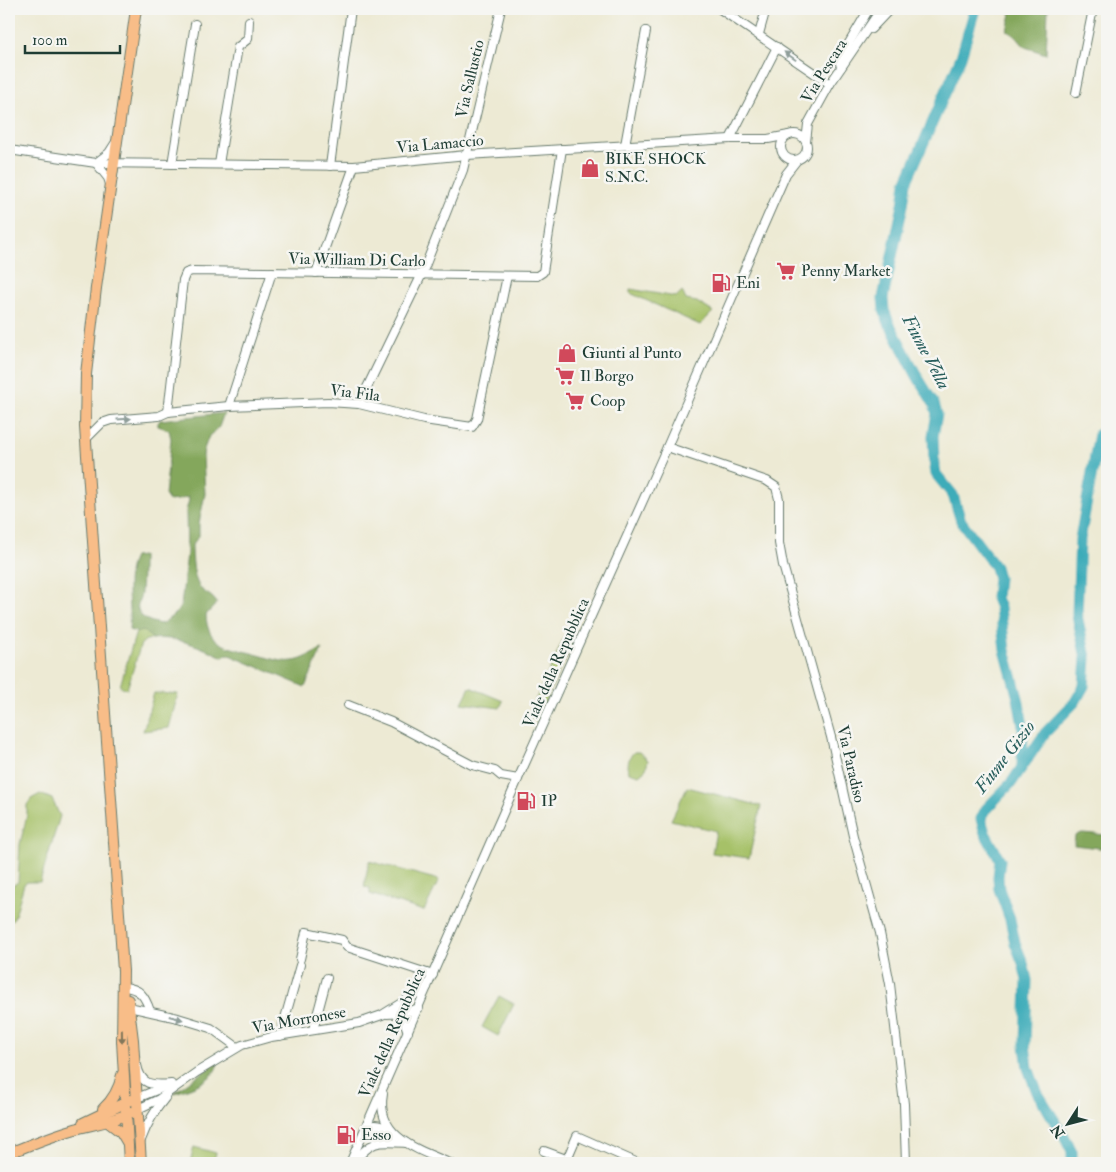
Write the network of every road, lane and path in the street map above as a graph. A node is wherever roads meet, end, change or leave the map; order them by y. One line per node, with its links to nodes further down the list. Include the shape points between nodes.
1 (136, 9): 23 (main road)
2 (351, 9): 35 (street)
3 (501, 9): 29 (street, Via Sallustio)
4 (720, 9): 14 (street)
5 (766, 9): 14 (street)
6 (869, 9): 16 (street, via 840,60)
7 (881, 9): 13 (street, Via Pescara)
8 (890, 9): 13 (street)
9 (1093, 9): 18 (street)
10 (249, 21): 34 (street, via 248,39 238,47)
11 (195, 24): 33 (street)
12 (646, 31): 25 (street)
13 (865, 32): 16 (street, Via Pescara)
14 (759, 34): 15 (street)
15 (777, 47): 17 (street, one-way to 15); 21 (street)
16 (841, 67): 17 (street, Via Pescara)
17 (830, 84): 19 (street, Via Pescara)
18 (1076, 93)
19 (808, 124): 20 (street, Via Pescara); 24 (street, Via Pescara)
20 (790, 135): 22 (street, Via Lamaccio); 24 (street, via 800,136); 28 (street, via 784,139)
21 (730, 139): 22 (street, Via Lamaccio); 25 (street, Via Lamaccio)
22 (768, 139): 28 (street, via 777,143)
23 (117, 141): 31 (street); 32 (main road)
24 (806, 142): 30 (street, via 806,153)
25 (625, 145): 26 (street, Via Lamaccio)
26 (562, 149): 29 (street, Via Lamaccio); 42 (street, Via William Di Carlo, via 543,272 537,276)
27 (9, 150): 31 (street, Via Lamaccio)
28 (783, 152): 30 (street, via 790,159); 37 (street, Viale della Repubblica)
29 (467, 155): 36 (street, Via Lamaccio); 41 (street, Via Sallustio)
30 (797, 160): 37 (street, Viale della Repubblica)
31 (96, 163): 32 (street, Via Lamaccio); 38 (street)
32 (114, 163): 33 (street, Via Lamaccio); 38 (main road)
33 (172, 164): 34 (street, Via Lamaccio)
34 (219, 164): 35 (street, Via Lamaccio)
35 (330, 166): 36 (street, Via Lamaccio)
36 (354, 166): 40 (street)
37 (786, 174): 47 (street, Viale della Repubblica)
38 (111, 187): 46 (main road, via 86,374)
39 (272, 272): 40 (street, Via William Di Carlo); 44 (street); 45 (street, Via William Di Carlo, via 186,273)
40 (316, 273): 41 (street, Via William Di Carlo)
41 (422, 274): 42 (street, Via William Di Carlo); 43 (street, Via Sallustio)
42 (507, 276): 43 (street, Via Fila, via 477,419 472,427 424,420)
43 (358, 404): 44 (street, Via Fila)
44 (229, 406): 45 (street, Via Fila)
45 (168, 412): 46 (street, Via Fila, one-way to 45, via 102,423 111,420 159,416)
46 (86, 439): 53 (main road)
47 (668, 447): 49 (street, Viale della Repubblica); 89 (street, Via Paradiso, via 767,481 776,487 783,565 831,737 890,984 904,1104)
48 (348, 705): 49 (street, via 390,722 472,765)
49 (518, 779): 50 (street, Viale della Repubblica)
50 (433, 974): 52 (street, Viale della Repubblica); 62 (street, via 347,947 342,940 306,932)
51 (327, 978): 60 (street)
52 (428, 986): 54 (street, Via Morronese); 56 (street, Viale della Repubblica)
53 (124, 987): 55 (main road); 57 (street, via 134,988 143,994); 65 (main road, one-way to 65)
54 (401, 1003): 56 (street, via 412,1002); 58 (street, Via Morronese)
55 (129, 1006): 57 (street); 63 (main road)
56 (419, 1008): 59 (street, Via Morronese); 61 (street, Viale della Repubblica)
57 (150, 1011): 64 (street, one-way to 64, via 211,1028)
58 (382, 1014): 59 (street, Via Morronese); 60 (street, Via Morronese, via 359,1023)
59 (397, 1014): 61 (street)
60 (313, 1030): 62 (street, Via Morronese)
61 (408, 1032): 66 (street, Viale della Repubblica)
62 (280, 1036): 64 (street, Via Morronese, via 254,1040)
63 (133, 1040): 67 (street, Via Morronese, via 138,1070 144,1081); 68 (main road)
64 (237, 1047): 67 (street, Via Morronese)
65 (124, 1064): 68 (main road); 71 (main road, via 114,1098)
66 (385, 1085): 73 (street, Viale della Repubblica); 75 (street, via 382,1107 384,1119)
67 (172, 1087): 68 (street, Via Morronese); 69 (street, Via Morronese, via 159,1100); 78 (street, Via Morronese, via 155,1110)
68 (132, 1100): 69 (main road); 70 (main road); 71 (main road)
69 (138, 1109): 70 (main road); 78 (main road)
70 (127, 1114): 72 (main road); 79 (main road)
71 (94, 1117): 74 (main road)
72 (108, 1122): 74 (main road); 79 (main road, via 121,1132)
73 (366, 1127): 75 (street, via 372,1124); 76 (street, via 375,1138); 85 (street, Viale della Repubblica)
74 (69, 1131): 81 (main road)
75 (392, 1131): 77 (street)
76 (384, 1142): 77 (street); 85 (street, via 374,1143)
77 (406, 1143): 86 (street)
78 (140, 1144): 84 (main road)
79 (129, 1146): 83 (main road)
80 (544, 1150): 82 (street)
81 (9, 1153)
82 (567, 1159): 87 (street); 88 (street, via 577,1136)
83 (129, 1163)
84 (141, 1163)
85 (351, 1163)
86 (450, 1163)
87 (578, 1163)
88 (638, 1163)
89 (906, 1163)

